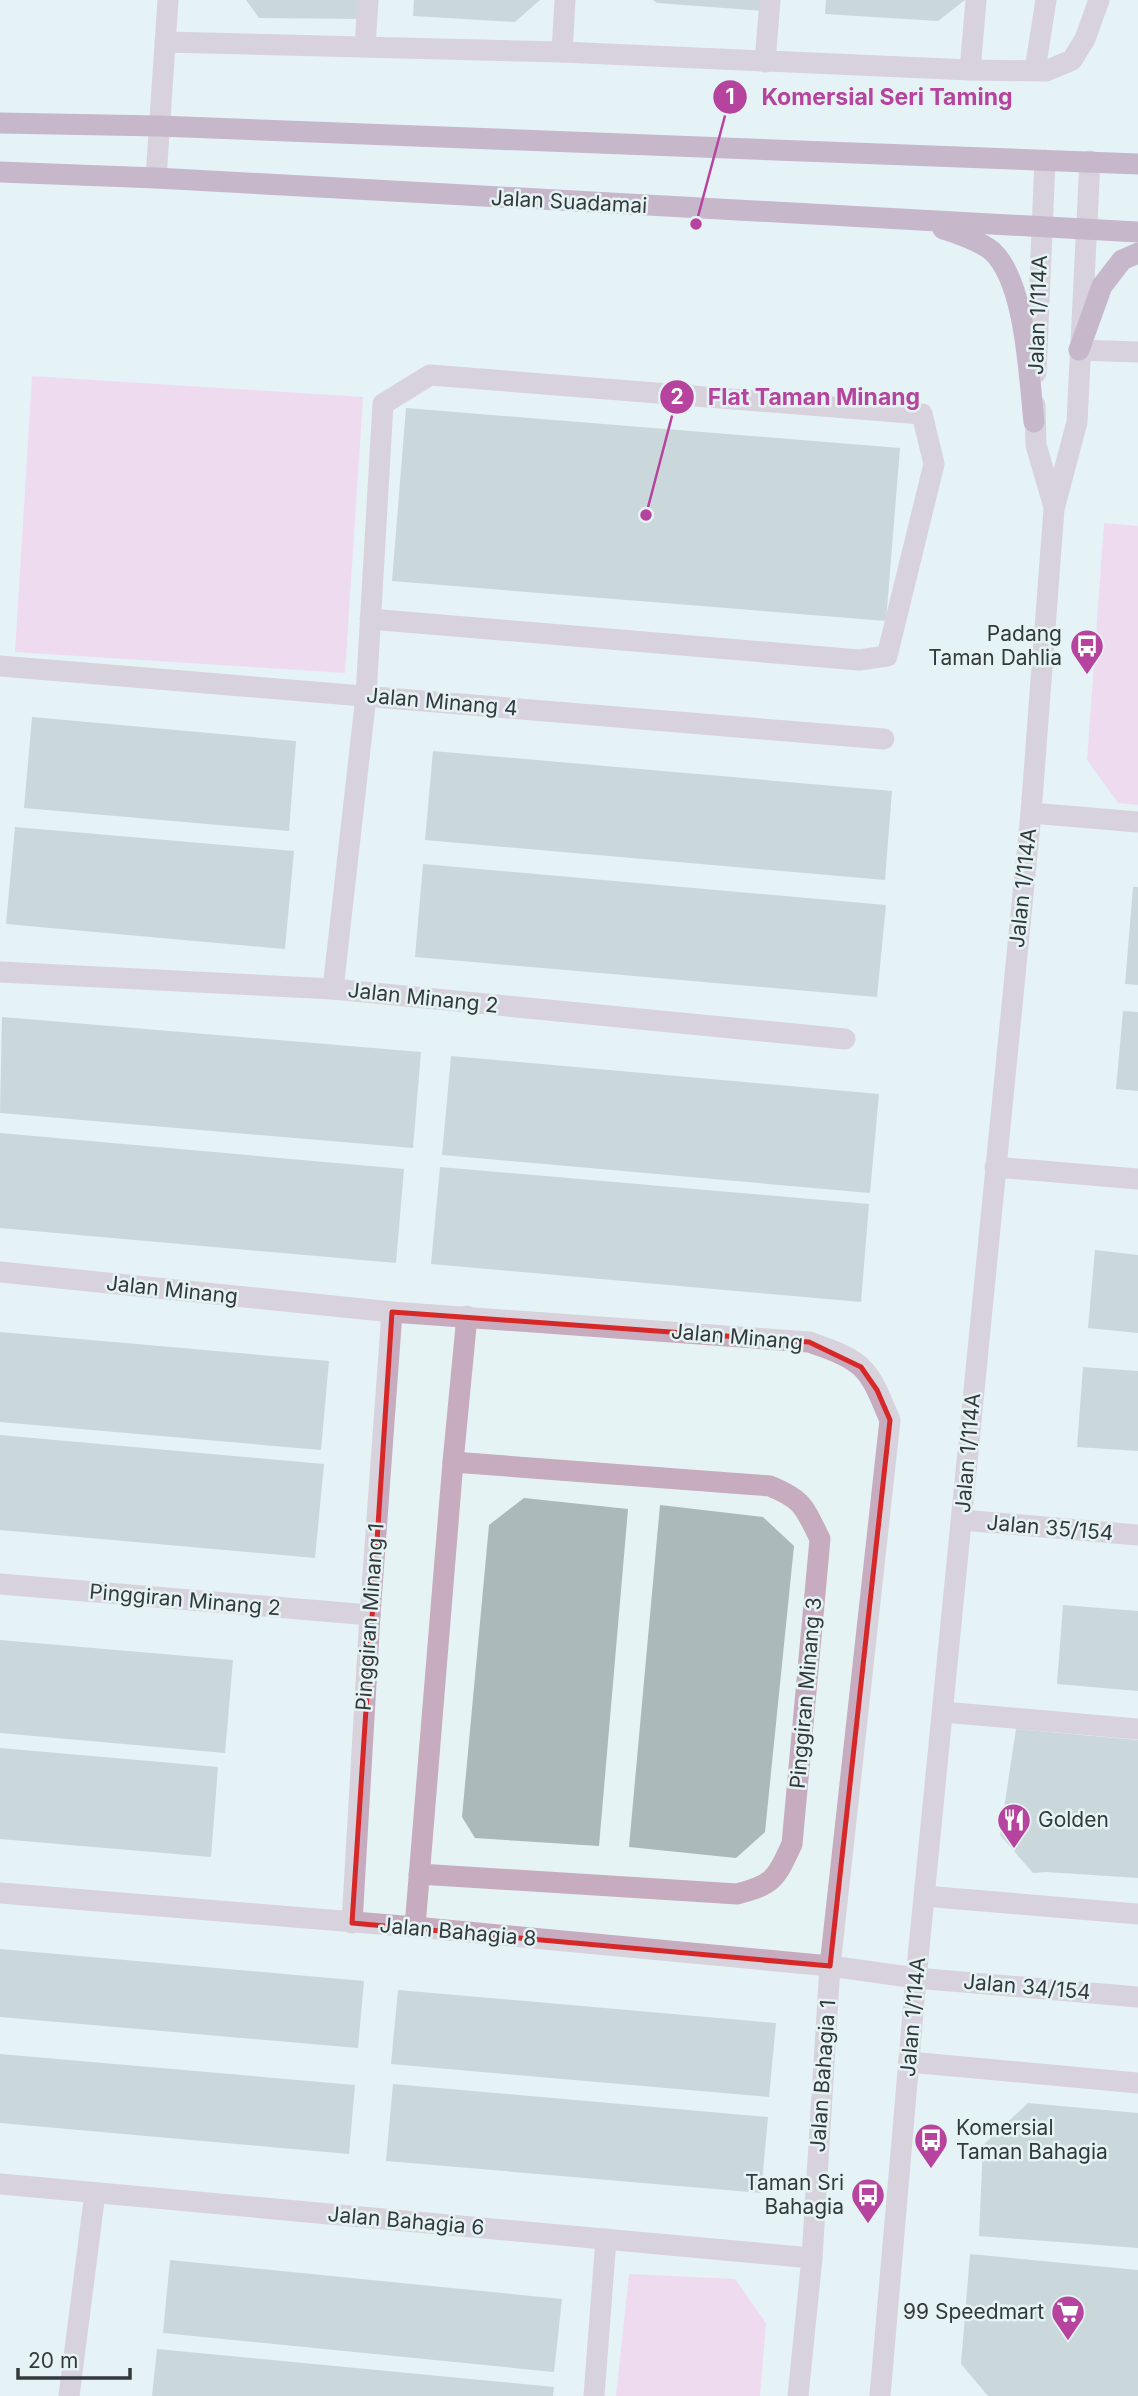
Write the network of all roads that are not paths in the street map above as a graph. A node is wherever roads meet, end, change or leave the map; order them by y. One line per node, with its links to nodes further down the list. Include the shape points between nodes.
1 (168, 0): 8 (street)
2 (368, 0): 9 (street)
3 (565, 0): 10 (street)
4 (770, 0): 11 (street)
5 (976, 0): 12 (street)
6 (1046, 0): 13 (street)
7 (1099, 0): 13 (street, via 1072,60 1046,71)
8 (165, 42): 9 (street); 15 (street)
9 (365, 46): 10 (street)
10 (562, 52): 11 (street)
11 (765, 61): 12 (street)
12 (971, 70): 13 (street)
13 (1035, 70)
14 (0, 123): 15 (main road)
15 (159, 126): 16 (main road); 20 (street)
16 (1045, 160): 17 (main road); 22 (street, Jalan 1/114A)
17 (1090, 161): 18 (main road); 23 (street, Jalan 1/114A)
18 (1138, 164)
19 (0, 172): 20 (main road, Jalan Suadamai)
20 (156, 178): 21 (main road, Jalan Suadamai)
21 (921, 222): 22 (main road, Jalan Suadamai); 28 (main road, via 992,251 1010,278 1020,309)
22 (1041, 228): 23 (main road, Jalan Suadamai); 28 (street, Jalan 1/114A)
23 (1088, 230): 24 (main road, Jalan Suadamai); 26 (street, Jalan 1/114A)
24 (1138, 232)
25 (1138, 253): 26 (main road, via 1122,260 1102,286)
26 (1079, 350): 27 (street); 29 (street, Jalan 1/114A, via 1077,422)
27 (1138, 352)
28 (1034, 422): 29 (street, Jalan 1/114A, via 1035,445)
29 (1054, 509): 34 (street, Jalan 1/114A)
30 (370, 619): 30 (street, via 383,404 430,375 922,414 934,464 887,656 859,660); 32 (street)
31 (0, 666): 32 (street, Jalan Minang 4)
32 (366, 696): 33 (street, Jalan Minang 4); 37 (street)
33 (884, 739)
34 (1031, 813): 35 (street); 39 (street, Jalan 1/114A)
35 (1138, 822)
36 (0, 972): 37 (street, Jalan Minang 2)
37 (333, 989): 38 (street, Jalan Minang 2)
38 (845, 1039)
39 (995, 1167): 40 (street); 45 (street, Jalan 1/114A)
40 (1138, 1179)
41 (0, 1272): 42 (street, Jalan Minang)
42 (392, 1312): 43 (street, Jalan Minang); 48 (street, Pinggiran Minang 1)
43 (467, 1316): 44 (street); 57 (street, Jalan Minang, via 809,1342 861,1367 877,1390 890,1420)
44 (453, 1462): 51 (street); 51 (street, Pinggiran Minang 3, via 770,1486 795,1496 820,1539 792,1844 777,1875 761,1888 737,1894)
45 (962, 1520): 46 (street, Jalan 35/154); 49 (street, Jalan 1/114A)
46 (1138, 1535)
47 (0, 1584): 48 (street, Pinggiran Minang 2)
48 (370, 1615): 55 (street, Pinggiran Minang 1)
49 (943, 1713): 50 (street); 53 (street, Jalan 1/114A)
50 (1138, 1728)
51 (419, 1874): 56 (street)
52 (0, 1893): 55 (street, Jalan Bahagia 8)
53 (924, 1896): 54 (street); 58 (street, Jalan 1/114A)
54 (1138, 1914)
55 (352, 1923): 56 (street, Jalan Bahagia 8)
56 (415, 1927): 57 (street, Jalan Bahagia 8)
57 (830, 1966): 58 (street, Jalan Bahagia 8); 65 (street, Jalan Bahagia 1)
58 (916, 1978): 59 (street, Jalan 34/154); 60 (street, Jalan 1/114A)
59 (1138, 1997)
60 (909, 2062): 61 (street); 69 (street, Jalan 1/114A)
61 (1138, 2083)
62 (0, 2184): 63 (street, Jalan Bahagia 6)
63 (94, 2193): 64 (street, Jalan Bahagia 6); 66 (street)
64 (606, 2239): 65 (street, Jalan Bahagia 6); 67 (street)
65 (812, 2258): 68 (street, Jalan Bahagia 1)
66 (69, 2396)
67 (594, 2396)
68 (798, 2396)
69 (880, 2396)

